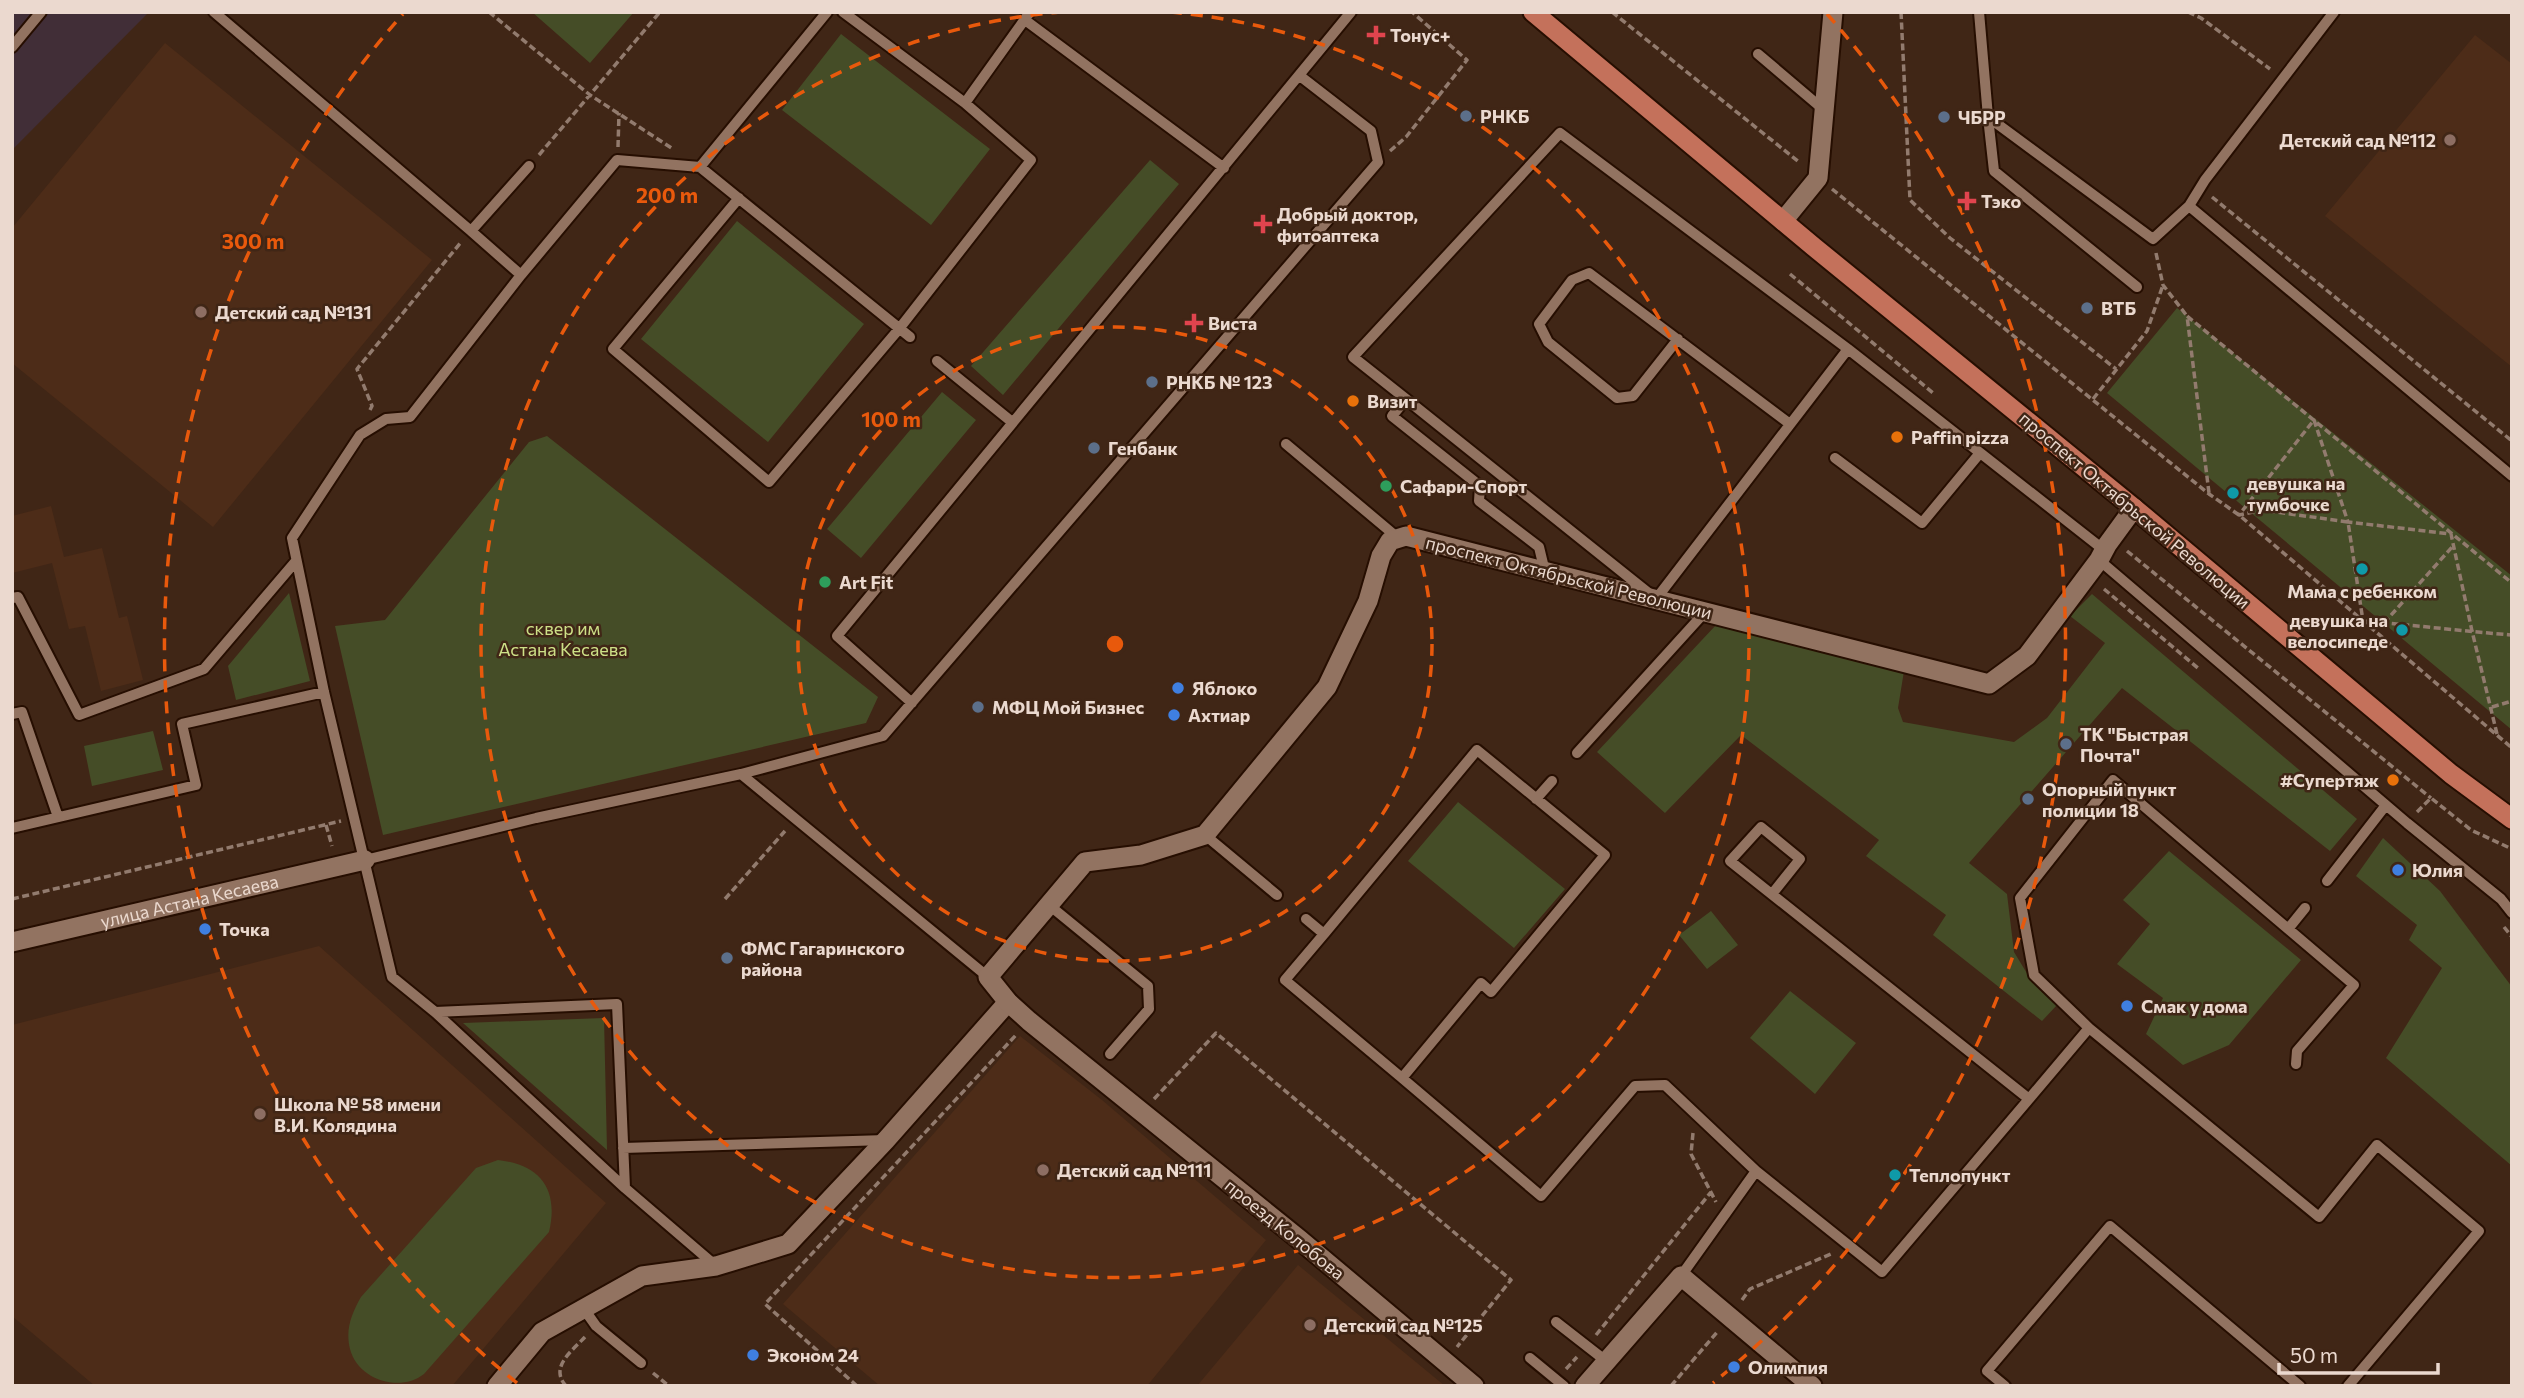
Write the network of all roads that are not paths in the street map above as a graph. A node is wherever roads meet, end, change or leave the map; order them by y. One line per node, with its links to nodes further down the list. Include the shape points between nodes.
1 (41, 12): 11 (lane)
2 (214, 12): 23 (lane)
3 (827, 12): 18 (lane)
4 (843, 12): 14 (lane)
5 (1351, 12): 13 (lane)
6 (1533, 12): 22 (main road, проспект Октябрьской Революции)
7 (1832, 12): 15 (street)
8 (1979, 12): 16 (lane)
9 (2334, 12): 21 (lane)
10 (1028, 16): 14 (lane); 19 (lane)
11 (12, 47)
12 (1758, 54): 15 (lane)
13 (1300, 76): 19 (lane); 47 (lane, via 1371,131 1378,162)
14 (965, 103): 26 (lane, via 1031,160)
15 (1824, 110): 22 (street, via 1818,178)
16 (1988, 117): 21 (lane, via 2153,239); 25 (lane, via 1994,171)
17 (529, 166): 23 (lane)
18 (700, 167): 20 (lane); 24 (lane, via 617,160)
19 (1224, 168): 32 (lane)
20 (739, 198): 26 (lane); 26 (lane, via 614,349 769,482)
21 (2189, 206): 37 (lane)
22 (1783, 221): 38 (main road, проспект Октябрьской Революции)
23 (471, 231): 24 (lane)
24 (521, 275): 41 (lane, via 410,417 386,419 360,435 292,538)
25 (2137, 287)
26 (899, 329): 27 (lane)
27 (910, 337)
28 (1678, 340): 28 (lane, via 1589,273 1572,280 1539,324 1548,342 1618,398 1633,396); 33 (lane)
29 (1848, 349): 31 (lane, via 1560,133 1353,358); 33 (lane); 35 (lane)
30 (937, 361): 32 (lane)
31 (1406, 399): 42 (lane, via 1392,416 1480,486 1479,501 1539,547); 44 (lane)
32 (1012, 422): 47 (lane, via 837,636)
33 (1790, 424): 44 (lane)
34 (1286, 444): 39 (lane)
35 (1980, 453): 36 (lane, via 1922,523); 40 (lane)
36 (1835, 458)
37 (2512, 476)
38 (2134, 508): 40 (street); 54 (main road, проспект Октябрьской Революции, via 2451,774)
39 (1398, 538): 42 (street, проспект Октябрьской Революции, via 1406,536); 57 (street, via 1390,541 1381,556 1368,601 1327,687)
40 (2105, 550): 45 (street, проспект Октябрьской Революции, via 2027,656 1989,684); 53 (lane)
41 (296, 561): 43 (lane, via 204,669 79,715 18,597); 46 (lane)
42 (1545, 572): 44 (street, проспект Октябрьской Революции)
43 (12, 598)
44 (1656, 599): 45 (street, проспект Октябрьской Революции)
45 (1705, 612): 49 (lane)
46 (324, 692): 55 (lane, via 182,724 196,785); 58 (lane)
47 (912, 703): 50 (lane, via 883,736)
48 (12, 714): 55 (lane, via 22,712)
49 (1577, 753)
50 (741, 774): 58 (lane); 70 (lane)
51 (1552, 781): 52 (lane)
52 (1536, 799): 68 (lane, via 1477,750); 76 (lane, via 1605,855 1491,992 1481,983)
53 (2386, 805): 59 (lane); 62 (lane)
54 (2510, 814)
55 (58, 817): 56 (lane)
56 (12, 828)
57 (1205, 835): 61 (lane); 63 (street, via 1141,855 1085,862)
58 (365, 860): 69 (street, улица Астана Кесаева); 72 (lane, via 392,977)
59 (2327, 881)
60 (1772, 894): 60 (lane, via 1730,861 1761,827 1800,859); 77 (lane)
61 (1277, 895)
62 (2506, 901): 65 (lane)
63 (1049, 905): 70 (street); 74 (lane, via 1148,986 1149,1009)
64 (2305, 908): 67 (lane)
65 (2512, 913)
66 (1306, 919): 68 (lane)
67 (2288, 929): 73 (lane, via 2113,780 2020,898 2034,975); 75 (lane, via 2354,985 2297,1051)
68 (1324, 933): 76 (lane, via 1285,980)
69 (12, 942)
70 (988, 977): 71 (street, проезд Колобова)
71 (1008, 1002): 78 (street); 91 (street, проезд Колобова)
72 (435, 1012): 79 (lane, via 617,1004); 81 (lane)
73 (2089, 1028): 77 (lane); 96 (lane, via 2319,1217 2377,1146 2479,1231)
74 (1110, 1054)
75 (2296, 1064)
76 (1402, 1077): 80 (lane, via 1541,1196 1635,1086 1665,1085)
77 (2029, 1099): 80 (lane, via 1882,1272)
78 (886, 1140): 79 (lane); 82 (street, via 788,1244)
79 (623, 1148): 81 (lane)
80 (1756, 1171): 83 (lane)
81 (625, 1188): 82 (lane)
82 (716, 1266): 84 (street, via 642,1276)
83 (1681, 1276): 87 (street); 93 (street)
84 (583, 1309): 88 (lane, via 596,1326); 90 (street, via 542,1332)
85 (1556, 1322): 87 (lane)
86 (1530, 1358): 89 (lane)
87 (1606, 1361): 92 (street)
88 (641, 1363)
89 (1561, 1383)
90 (497, 1386)
91 (1474, 1386)
92 (1585, 1386)
93 (1812, 1386)
94 (2005, 1386): 95 (lane, via 1987,1371 2110,1226)
95 (2300, 1386)
96 (2348, 1386)

